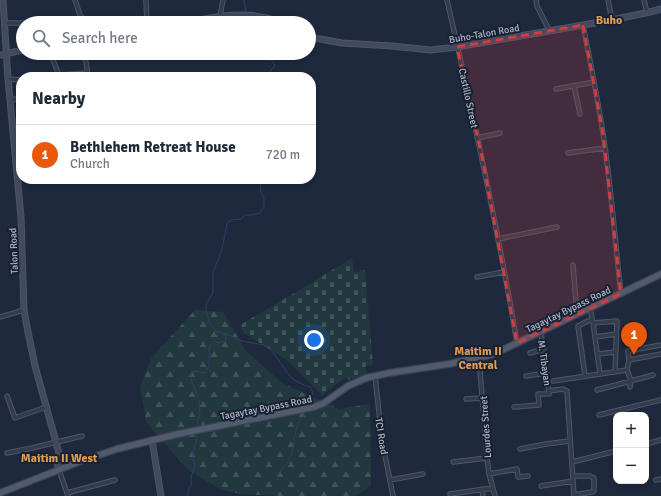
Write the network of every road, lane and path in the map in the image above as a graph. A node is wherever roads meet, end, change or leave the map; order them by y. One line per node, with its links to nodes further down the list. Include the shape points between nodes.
1 (3, 0): 16 (street, Talon Road)
2 (75, 0): 11 (street)
3 (146, 0): 12 (street)
4 (222, 0): 13 (street)
5 (447, 0): 21 (street, Castillo Street)
6 (536, 0): 19 (street)
7 (608, 0): 15 (street)
8 (644, 0): 10 (street)
9 (661, 9): 10 (street, Buho-Talon Road)
10 (647, 13): 15 (street, Buho-Talon Road)
11 (81, 16)
12 (147, 16)
13 (220, 16): 14 (street)
14 (256, 16)
15 (612, 20): 18 (street, Buho-Talon Road)
16 (5, 23): 17 (street); 23 (street, Talon Road)
17 (16, 23)
18 (583, 24): 19 (street, Buho-Talon Road); 31 (street)
19 (549, 30): 21 (street, Buho-Talon Road)
20 (316, 38): 21 (street, Buho-Talon Road, via 342,43 430,50)
21 (457, 47): 38 (street, Castillo Street)
22 (16, 52): 23 (street)
23 (7, 54): 24 (street); 29 (street, Talon Road)
24 (0, 55)
25 (53, 60): 27 (street)
26 (86, 60): 28 (street)
27 (58, 72)
28 (88, 72)
29 (8, 80): 30 (street); 35 (street, Talon Road)
30 (16, 80)
31 (594, 82): 32 (street); 39 (street)
32 (574, 86): 33 (street); 36 (street)
33 (556, 90)
34 (16, 99): 35 (street)
35 (10, 100): 41 (street, Talon Road)
36 (580, 114)
37 (500, 133): 38 (street)
38 (477, 138): 44 (street, Castillo Street)
39 (605, 148): 40 (street); 49 (street)
40 (568, 153)
41 (16, 164)
42 (18, 184): 51 (street, Talon Road)
43 (557, 227): 44 (street)
44 (498, 239): 46 (street, Castillo Street)
45 (573, 265): 52 (street)
46 (504, 272): 48 (street); 58 (street, Castillo Street)
47 (661, 274): 49 (main road, Tagaytay Bypass Road)
48 (477, 277)
49 (621, 294): 50 (main road, Tagaytay Bypass Road)
50 (590, 308): 52 (main road, Tagaytay Bypass Road); 54 (street)
51 (24, 310): 53 (street); 84 (street, Talon Road)
52 (577, 315): 55 (main road, Tagaytay Bypass Road)
53 (0, 317)
54 (593, 321): 56 (street, via 617,321); 57 (street); 74 (street, via 578,326)
55 (541, 332): 58 (main road, Tagaytay Bypass Road); 60 (street, M. Tibayan)
56 (616, 334): 57 (street); 61 (street)
57 (595, 336): 63 (street)
58 (517, 343): 65 (main road, Tagaytay Bypass Road)
59 (661, 345): 66 (street, via 628,351)
60 (544, 349): 62 (street); 69 (street, M. Tibayan)
61 (616, 352): 63 (street); 68 (street)
62 (530, 353)
63 (598, 354): 70 (street)
64 (661, 354): 66 (street)
65 (479, 358): 72 (main road, Tagaytay Bypass Road); 81 (street, Lourdes Street)
66 (629, 360): 67 (street)
67 (627, 370): 68 (street); 76 (street)
68 (615, 372): 70 (street)
69 (547, 373): 73 (street); 79 (street, M. Tibayan)
70 (600, 374): 74 (street)
71 (653, 375): 76 (street)
72 (375, 376): 88 (main road, Tagaytay Bypass Road, via 353,384 314,407); 106 (street, TCI Road, via 382,440)
73 (526, 376)
74 (585, 376): 75 (street)
75 (553, 381)
76 (631, 381): 77 (street); 78 (street)
77 (630, 387)
78 (597, 390)
79 (549, 391): 85 (street, M. Tibayan, via 549,394 538,394 539,405); 90 (street, via 567,391)
80 (7, 396): 84 (street, via 14,418)
81 (482, 398): 82 (street); 96 (street, Lourdes Street)
82 (466, 399)
83 (661, 400): 86 (street)
84 (46, 407): 91 (street, Talon Road)
85 (514, 407)
86 (598, 415)
87 (82, 436): 91 (street)
88 (152, 440): 99 (main road, Tagaytay Bypass Road, via 102,454); 117 (street)
89 (661, 440): 92 (street)
90 (570, 441): 93 (street); 98 (street)
91 (56, 442): 95 (street); 99 (street, Talon Road)
92 (649, 443)
93 (520, 449)
94 (613, 452): 98 (street)
95 (6, 453)
96 (487, 458): 97 (street); 101 (street, Lourdes Street)
97 (453, 462)
98 (572, 462): 103 (street)
99 (59, 470): 113 (main road, Tagaytay Bypass Road); 114 (street, Talon Road)
100 (423, 474): 106 (street)
101 (489, 474): 102 (street, via 517,469 518,477); 110 (street, Lourdes Street)
102 (528, 476)
103 (573, 479): 108 (street); 116 (street); 116 (street, via 590,476 594,478 594,491)
104 (661, 479): 107 (street)
105 (115, 480): 114 (street)
106 (390, 480): 118 (street, TCI Road)
107 (656, 480)
108 (541, 486)
109 (450, 489): 115 (street)
110 (492, 489): 111 (street); 121 (street, Lourdes Street)
111 (482, 490): 112 (street); 120 (street)
112 (467, 491): 115 (street); 119 (street)
113 (0, 493)
114 (67, 494)
115 (450, 495)
116 (574, 495)
117 (161, 496)
118 (393, 496)
119 (467, 496)
120 (483, 496)
121 (495, 496)

